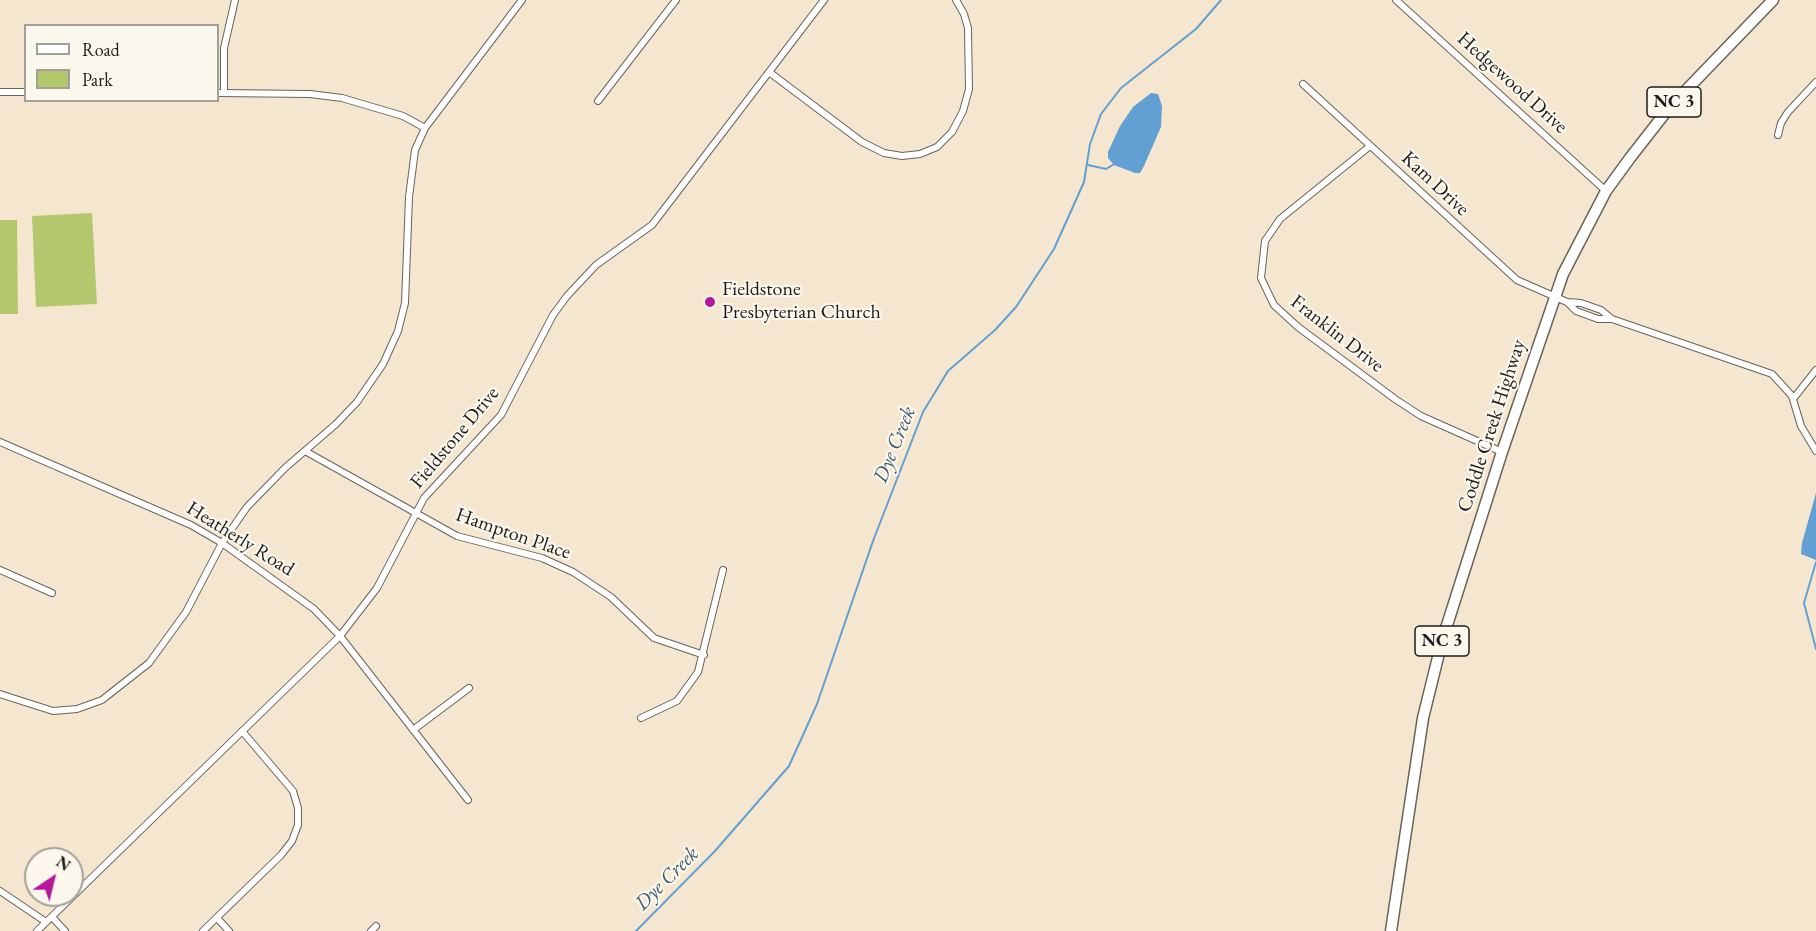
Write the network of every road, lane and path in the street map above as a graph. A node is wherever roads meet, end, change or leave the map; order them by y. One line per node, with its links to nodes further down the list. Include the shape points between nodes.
1 (235, 0): 13 (street, via 224,48)
2 (522, 0): 15 (street)
3 (676, 0): 14 (street)
4 (824, 0): 8 (street, Fieldstone Drive)
5 (956, 0): 8 (street, via 968,28 969,89 952,132 937,147 920,154 884,153 862,142)
6 (1396, 0): 18 (street, Hedgewood Drive)
7 (1773, 0): 18 (main road, Coddle Creek Highway / NC 3, via 1669,108)
8 (769, 72): 26 (street, Fieldstone Drive, via 652,225 596,264 567,296 553,315 501,415 441,478)
9 (1816, 82): 16 (street, via 1788,112)
10 (1303, 84): 17 (street, Kam Drive)
11 (0, 92): 12 (street)
12 (24, 92)
13 (221, 93): 15 (street, via 342,98 403,116)
14 (598, 101)
15 (425, 128): 23 (street, via 412,168 408,273 398,331 383,364 357,402)
16 (1778, 135)
17 (1370, 146): 19 (street, Kam Drive, via 1491,260 1517,280); 24 (street, Franklin Drive, via 1280,219 1265,241 1261,278 1274,305 1298,327 1395,399 1421,416)
18 (1606, 191): 19 (main road, Coddle Creek Highway / NC 3)
19 (1554, 296): 21 (street, Kam Drive, via 1764,369 1779,379); 24 (main road, Coddle Creek Highway / NC 3)
20 (1816, 370): 21 (street)
21 (1793, 399): 25 (street, via 1801,426)
22 (0, 442): 27 (street, Heatherly Road, via 158,509)
23 (305, 451): 26 (street, Hampton Place); 27 (street, via 266,486)
24 (1502, 452): 46 (main road, Coddle Creek Highway / NC 3, via 1442,641 1423,718)
25 (1816, 452)
26 (416, 512): 31 (street, Fieldstone Drive, via 377,588); 32 (street, Hampton Place, via 457,536 542,558 573,572 610,597 654,638)
27 (222, 543): 31 (street, Heatherly Road, via 314,609); 34 (street, via 191,603 149,663 102,700 76,710 53,711)
28 (0, 570): 30 (street)
29 (723, 570): 32 (street)
30 (52, 593)
31 (340, 636): 36 (street, Heatherly Road); 37 (street, Fieldstone Drive)
32 (704, 655): 35 (street, via 689,688 677,701)
33 (469, 688): 36 (street)
34 (0, 694)
35 (641, 718)
36 (413, 730): 38 (street, Heatherly Road)
37 (242, 731): 40 (street, via 293,791 297,825 292,842 281,855); 41 (street, Fieldstone Drive)
38 (468, 800)
39 (0, 891): 41 (street)
40 (217, 918): 44 (street); 45 (street)
41 (49, 920): 42 (street, Fieldstone Drive); 43 (street)
42 (38, 931)
43 (65, 931)
44 (203, 931)
45 (229, 931)
46 (1391, 931)

